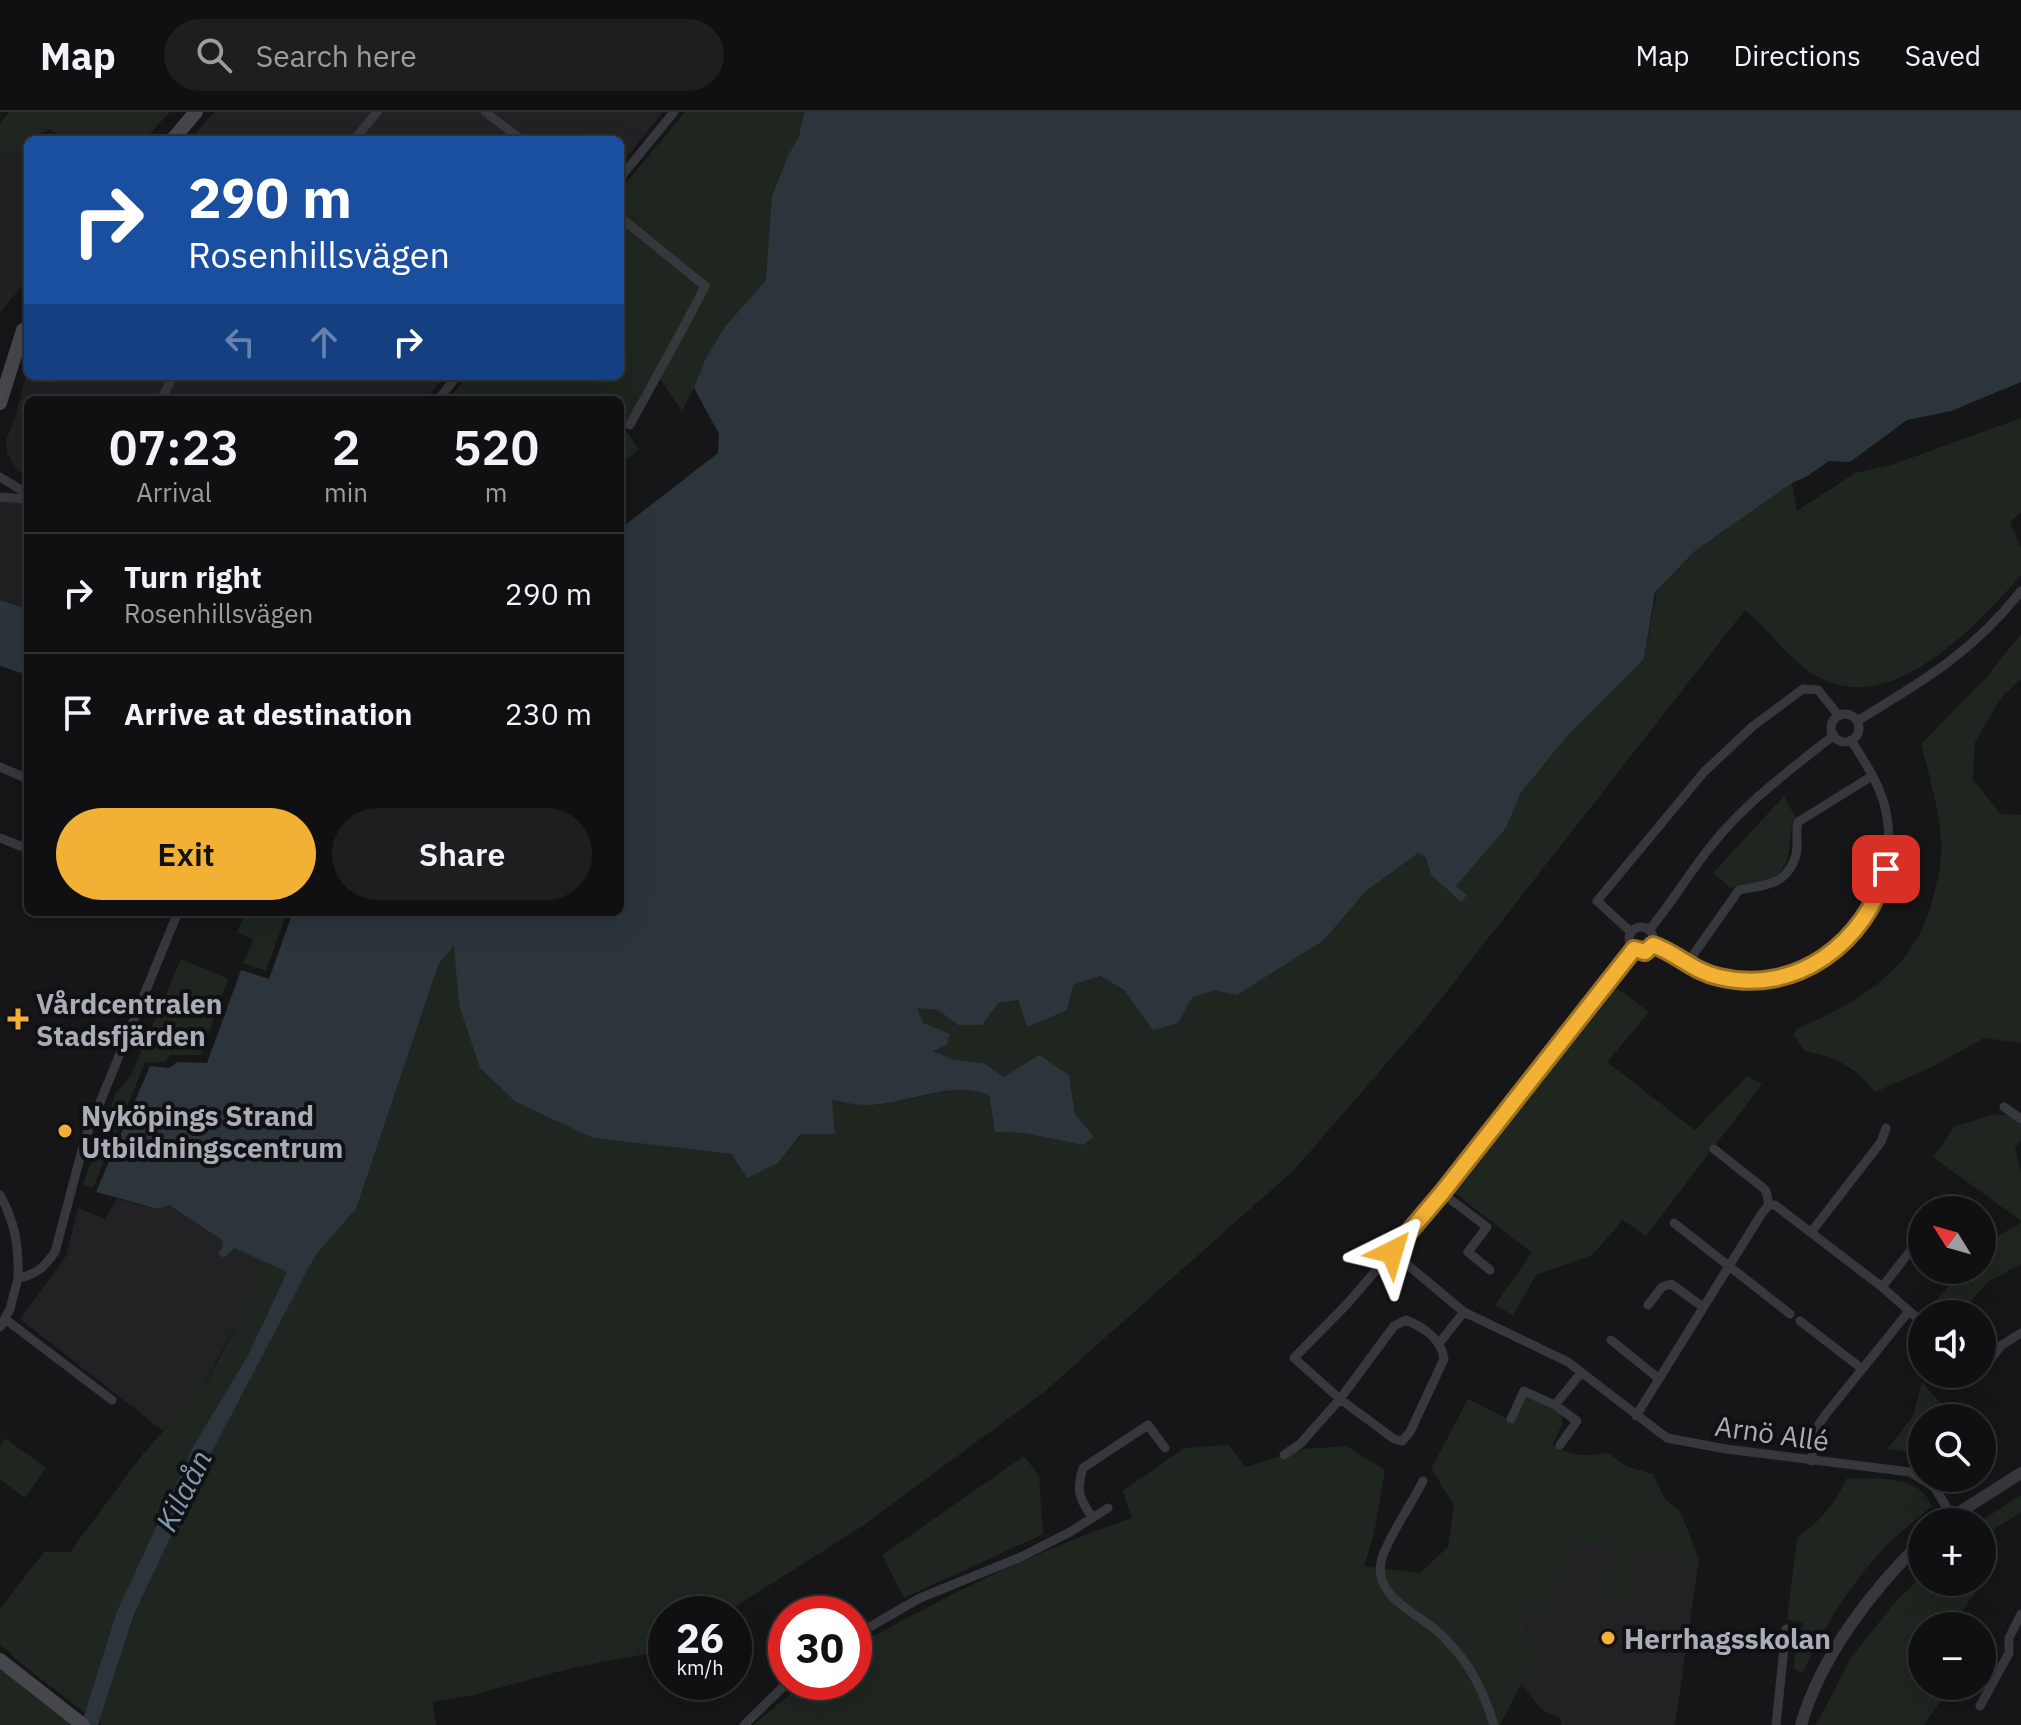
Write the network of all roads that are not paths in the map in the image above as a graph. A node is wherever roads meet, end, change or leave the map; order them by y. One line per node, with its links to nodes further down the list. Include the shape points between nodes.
1 (196, 112): 5 (main road)
2 (377, 112): 6 (street)
3 (485, 112): 7 (street)
4 (674, 112): 8 (street)
5 (175, 136)
6 (357, 136)
7 (517, 136)
8 (624, 173)
9 (624, 220): 16 (street, via 705,286)
10 (24, 328): 12 (main road)
11 (24, 329): 15 (main road)
12 (0, 376)
13 (454, 380): 14 (street)
14 (441, 396)
15 (0, 403)
16 (630, 425)
17 (0, 477): 18 (street)
18 (24, 494)
19 (0, 497): 20 (street)
20 (24, 497)
21 (2021, 591): 23 (street, via 1955,659)
22 (1839, 716): 23 (street); 24 (street, via 1832,723); 33 (street, via 1818,690 1803,689 1704,772 1597,901)
23 (1857, 721): 25 (street, via 1858,734)
24 (1834, 735): 25 (street, via 1840,741); 32 (street, via 1736,818)
25 (1851, 740): 27 (street)
26 (0, 767): 28 (street)
27 (1872, 776): 36 (street, via 1798,822 1795,856 1782,876 1762,888 1739,890); 36 (street, via 1888,818 1886,869 1874,905 1850,937 1814,965 1775,978 1736,980)
28 (24, 777)
29 (0, 838): 30 (street)
30 (24, 847)
31 (176, 916): 50 (street, via 85,1139 55,1252 44,1267)
32 (1649, 930): 33 (street); 34 (street)
33 (1631, 932): 35 (street)
34 (1653, 945): 35 (street, via 1645,952); 36 (street)
35 (1634, 949): 41 (street)
36 (1686, 965)
37 (2004, 1107): 38 (street)
38 (2021, 1119)
39 (1886, 1128): 45 (street, via 1881,1142)
40 (1714, 1149): 43 (street, via 1766,1191)
41 (1442, 1193): 46 (street); 49 (street, via 1487,1227 1468,1252)
42 (0, 1195): 50 (street, via 17,1239)
43 (1769, 1205): 45 (street); 48 (street)
44 (1674, 1223): 48 (street)
45 (1812, 1231): 51 (street)
46 (1392, 1252): 55 (street, Arnö Allé); 67 (street, via 1294,1358)
47 (1908, 1259): 51 (street)
48 (1729, 1266): 53 (street); 57 (street)
49 (1490, 1270)
50 (18, 1278): 59 (street)
51 (1882, 1287): 54 (street)
52 (1648, 1305): 53 (street, via 1671,1284)
53 (1703, 1307): 66 (street)
54 (1908, 1310)
55 (1464, 1312): 62 (street); 65 (street, Arnö Allé)
56 (1908, 1312): 64 (street)
57 (1790, 1314)
58 (1800, 1321): 64 (street)
59 (3, 1323): 68 (street)
60 (2021, 1333): 63 (street)
61 (1611, 1340): 66 (street)
62 (1440, 1342): 67 (street, via 1416,1324 1399,1322); 67 (street, via 1444,1359 1402,1441)
63 (1996, 1352)
64 (1861, 1368): 75 (street, via 1819,1424)
65 (1581, 1373): 69 (street); 70 (street, Arnö Allé)
66 (1658, 1378): 70 (street)
67 (1340, 1399): 74 (street)
68 (112, 1400)
69 (1555, 1405): 71 (street, via 1524,1391); 72 (street, via 1577,1421)
70 (1636, 1416): 75 (street, Arnö Allé, via 1667,1438)
71 (1511, 1419)
72 (1560, 1445)
73 (1165, 1448): 83 (street, via 1148,1425 1083,1468 1080,1499)
74 (1284, 1455)
75 (1811, 1461): 80 (street, Arnö Allé, via 1910,1472 1934,1487)
76 (2021, 1473): 81 (street)
77 (1423, 1481): 94 (street, via 1382,1557 1380,1574 1385,1589 1458,1653 1484,1695)
78 (2021, 1482): 82 (street)
79 (1108, 1508): 83 (street)
80 (1945, 1508)
81 (1971, 1508)
82 (1975, 1508)
83 (1092, 1517): 87 (street, via 1021,1557 920,1598)
84 (1908, 1556): 96 (street, via 1847,1631 1813,1691)
85 (1908, 1566): 96 (street, via 1861,1624)
86 (2021, 1614): 91 (street, via 2009,1638 2009,1653)
87 (872, 1626)
88 (1786, 1629): 95 (street)
89 (0, 1660): 92 (main road)
90 (770, 1700): 93 (street)
91 (1980, 1706)
92 (80, 1722)
93 (744, 1725)
94 (1494, 1725)
95 (1776, 1725)
96 (1803, 1725)

